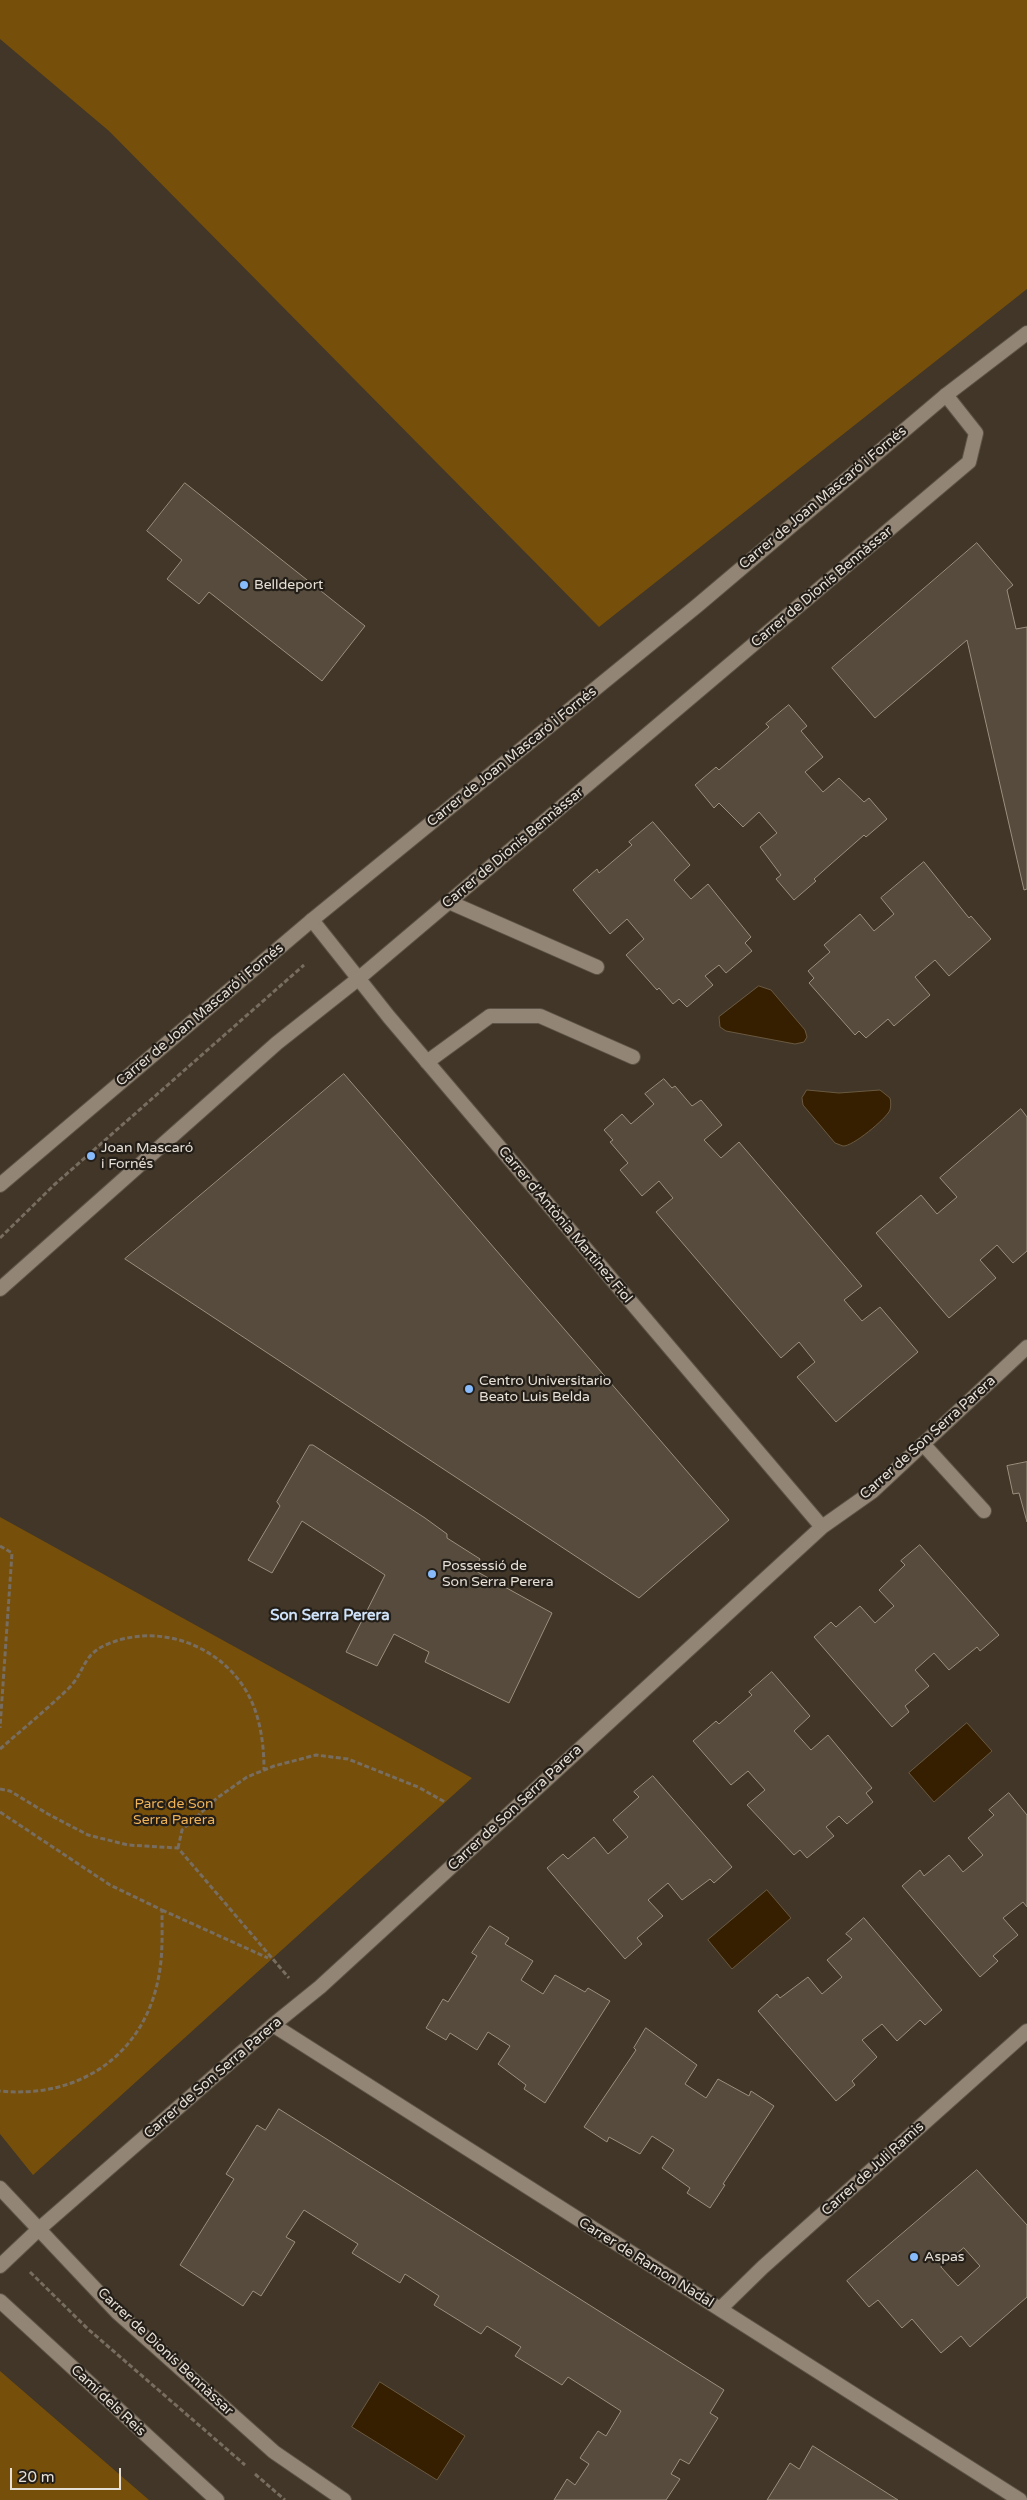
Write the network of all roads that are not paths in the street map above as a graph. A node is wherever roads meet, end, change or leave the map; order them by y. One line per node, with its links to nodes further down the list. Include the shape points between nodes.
1 (1027, 334): 2 (street, Carrer de Joan Mascaró i Fornés)
2 (946, 395): 3 (street, Carrer de Dionís Bennàssar, via 976,433 969,462); 4 (street, Carrer de Joan Mascaró i Fornés, via 698,604)
3 (449, 902): 5 (street); 6 (street, Carrer de Dionís Bennàssar)
4 (312, 920): 6 (street, Carrer d'Antònia Martínez Fiol); 9 (street, Carrer de Joan Mascaró i Fornés)
5 (597, 967)
6 (358, 979): 8 (street, Carrer d'Antònia Martínez Fiol); 10 (street, Carrer de Dionís Bennàssar, via 277,1043)
7 (633, 1057): 8 (street, via 540,1016 490,1016)
8 (427, 1062): 14 (street, Carrer d'Antònia Martínez Fiol)
9 (0, 1185)
10 (0, 1289)
11 (1027, 1347): 12 (street, Carrer de Son Serra Parera)
12 (922, 1444): 13 (street); 14 (street, Carrer de Son Serra Parera, via 873,1491)
13 (984, 1511)
14 (822, 1527): 15 (street, Carrer de Son Serra Parera, via 320,1987)
15 (273, 2025): 18 (street, Carrer de Son Serra Parera); 21 (street, Carrer de Ramon Nadal)
16 (1027, 2031): 21 (street, Carrer de Juli Ramis)
17 (0, 2188): 18 (street, Carrer de Dionís Bennàssar)
18 (39, 2229): 19 (street, Carrer de Son Serra Parera); 23 (street, Carrer de Dionís Bennàssar, via 117,2312 274,2452)
19 (0, 2266)
20 (0, 2301): 22 (street, Camí dels Reis)
21 (720, 2309): 24 (street, Carrer de Ramon Nadal)
22 (217, 2500)
23 (344, 2500)
24 (1020, 2500)

